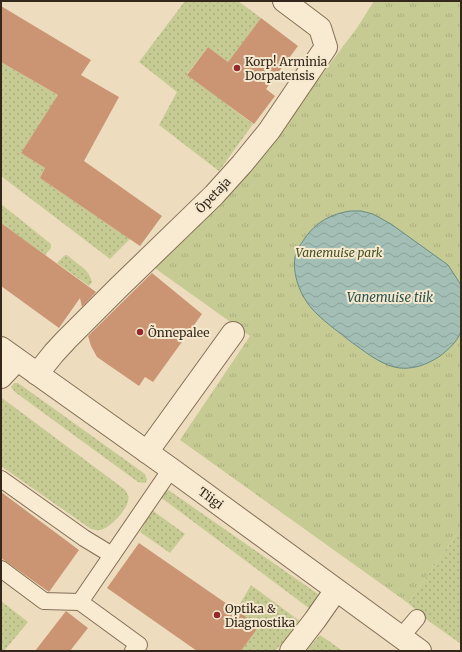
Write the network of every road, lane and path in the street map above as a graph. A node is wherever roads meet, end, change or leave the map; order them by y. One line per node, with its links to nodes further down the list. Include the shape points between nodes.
1 (284, 1): 4 (street, Õpetaja, via 320,28 326,47 269,131 242,164 214,195 66,340)
2 (233, 333): 6 (street)
3 (9, 354): 4 (street, Tiigi); 5 (street)
4 (37, 374): 6 (street, Tiigi)
5 (1, 377)
6 (148, 452): 7 (street, Tiigi)
7 (171, 469): 9 (lane); 11 (street, Tiigi)
8 (1, 479): 9 (lane)
9 (112, 555): 12 (lane)
10 (1, 569): 12 (lane, via 44,601)
11 (336, 590): 14 (street, Tiigi); 16 (street)
12 (80, 602): 15 (lane)
13 (416, 618): 14 (lane)
14 (401, 637): 17 (street, Tiigi)
15 (139, 649)
16 (291, 651)
17 (420, 651)

